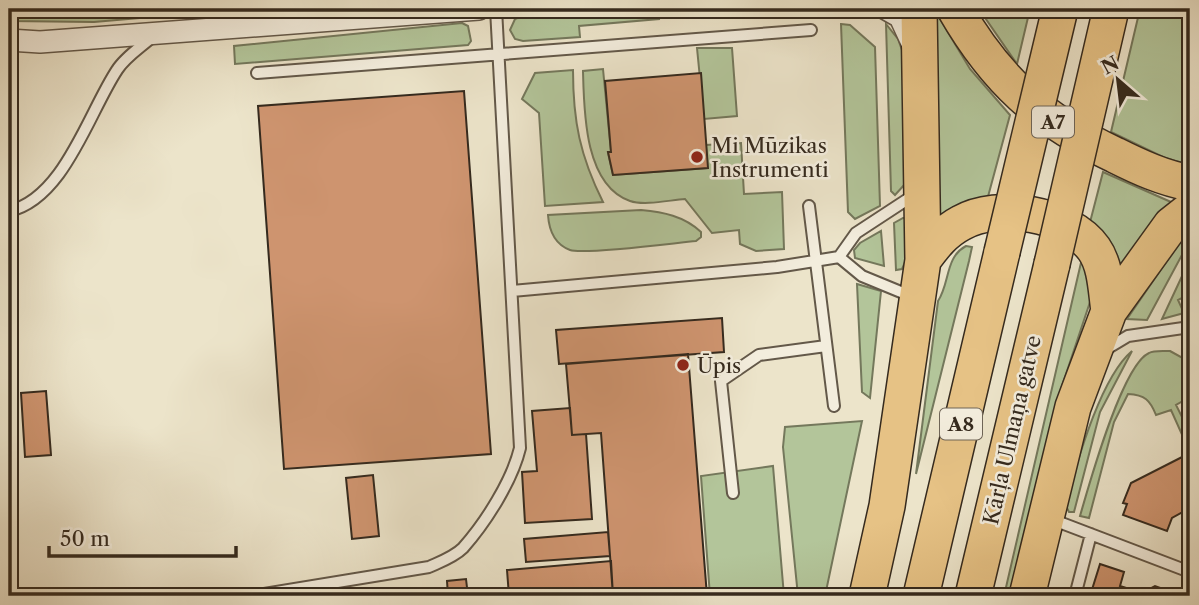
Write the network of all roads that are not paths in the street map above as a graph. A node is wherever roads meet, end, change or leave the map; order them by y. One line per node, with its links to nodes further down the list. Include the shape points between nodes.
1 (479, 9): 9 (street)
2 (496, 9): 11 (lane)
3 (886, 9): 12 (street, via 900,17)
4 (919, 9): 12 (highway)
5 (955, 9): 14 (highway, A7, via 977,47 1038,112 1094,145)
6 (1060, 9): 35 (highway, A8, bridge)
7 (1111, 9): 36 (highway, Kārļa Ulmaņa gatve / A8, bridge)
8 (811, 30): 11 (lane)
9 (156, 33): 10 (street); 18 (lane, via 118,67 58,174 38,197)
10 (9, 40)
11 (497, 54): 13 (lane); 22 (lane)
12 (918, 58): 15 (highway)
13 (257, 73)
14 (1190, 183)
15 (924, 187): 19 (lane, via 856,233); 21 (highway)
16 (809, 206): 20 (lane)
17 (1190, 210): 24 (highway, via 1171,225)
18 (9, 211)
19 (839, 257): 20 (lane); 23 (lane, via 862,276)
20 (815, 260): 22 (lane); 26 (lane)
21 (923, 260): 23 (highway); 24 (highway, via 941,236 977,215 1046,219 1068,226 1094,249 1104,273)
22 (512, 292): 33 (lane, via 520,448 510,480 462,549 429,567)
23 (918, 299): 34 (highway, via 887,506)
24 (1109, 311): 27 (highway)
25 (1190, 327): 27 (lane, via 1128,336)
26 (826, 346): 28 (lane); 29 (lane, via 759,355 721,381)
27 (1092, 358): 30 (highway, via 1073,407)
28 (834, 406)
29 (733, 494)
30 (1045, 516): 31 (lane); 37 (highway)
31 (1091, 534): 32 (lane); 38 (lane)
32 (1190, 572)
33 (252, 596)
34 (867, 596)
35 (921, 596)
36 (972, 596)
37 (1027, 596)
38 (1074, 596)

